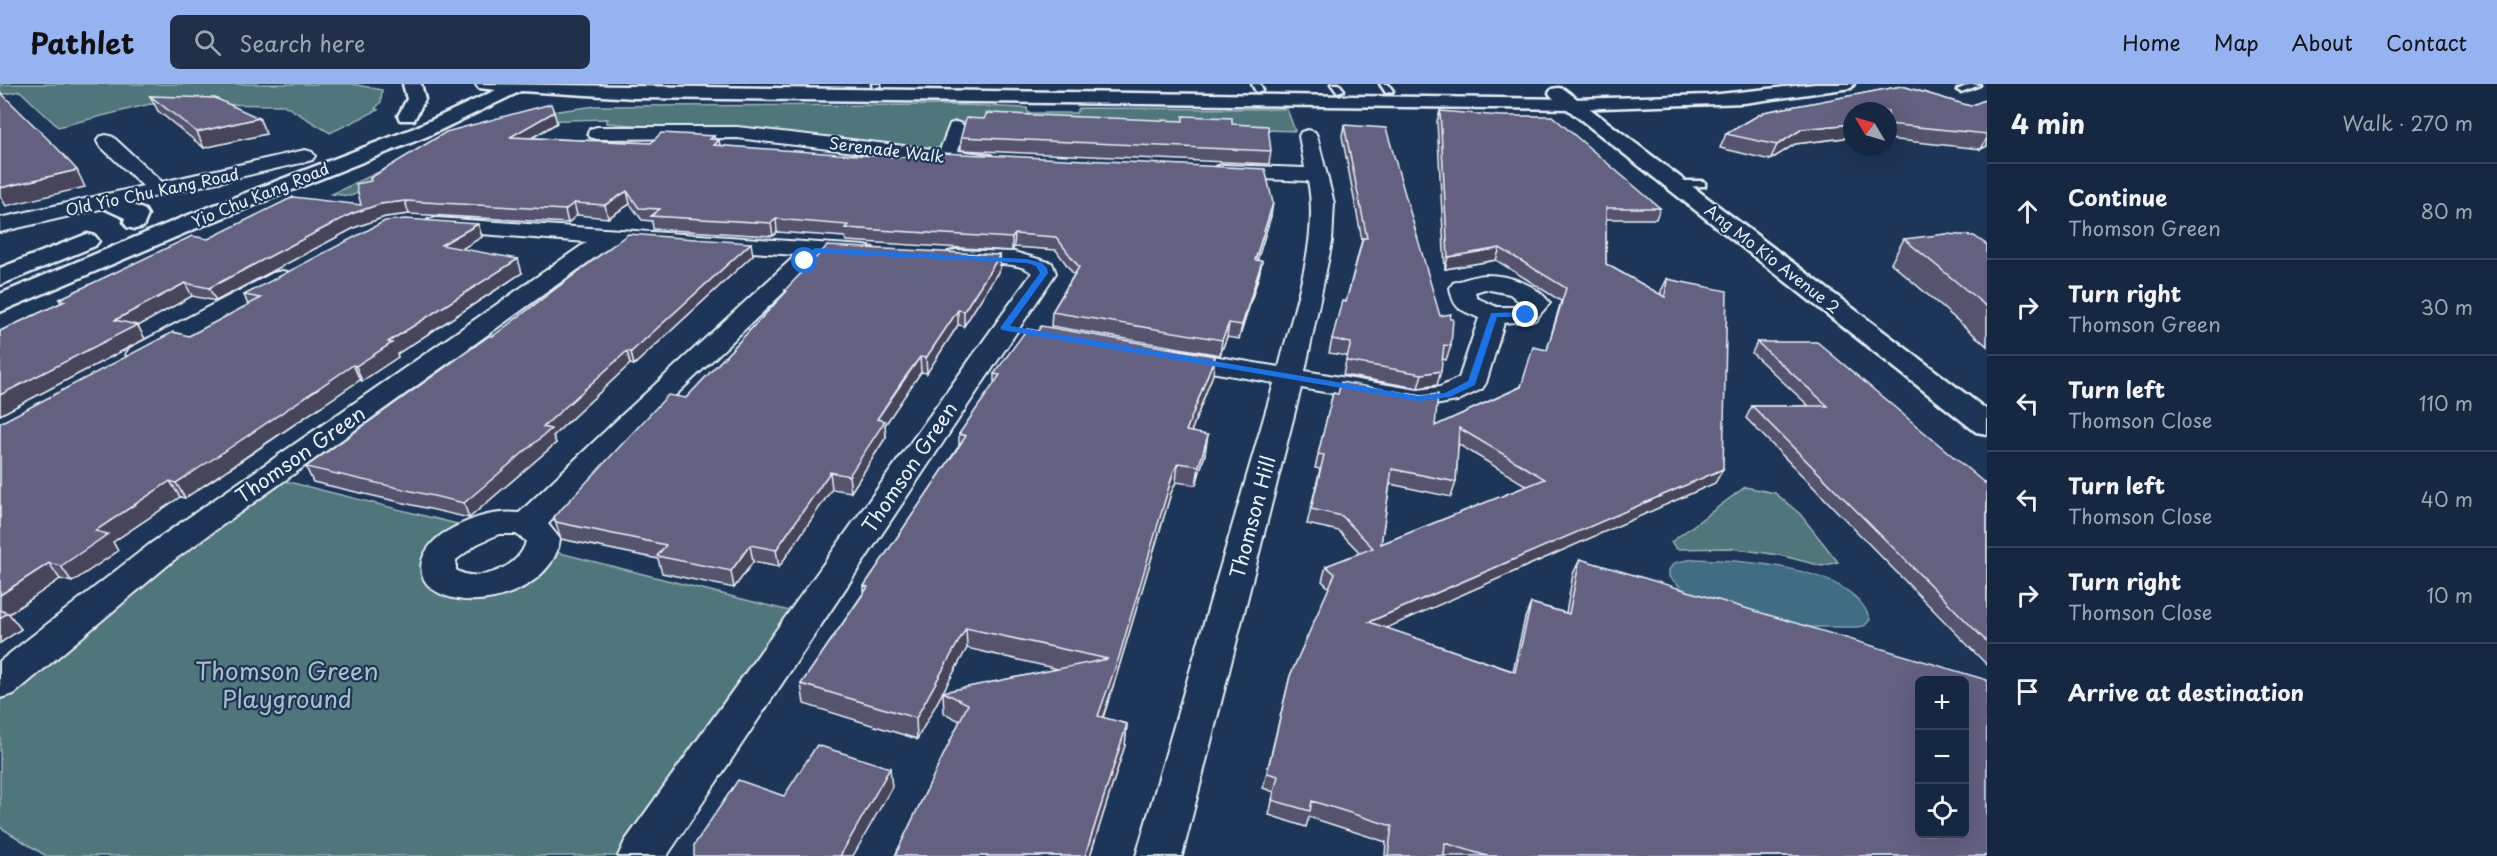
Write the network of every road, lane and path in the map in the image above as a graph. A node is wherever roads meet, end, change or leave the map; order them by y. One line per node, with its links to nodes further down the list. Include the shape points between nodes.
1 (412, 84): 18 (main road, via 416,99)
2 (485, 84): 6 (main road)
3 (657, 84): 7 (main road); 12 (main road)
4 (1762, 84): 14 (main road)
5 (1845, 84): 16 (main road, via 1706,101)
6 (519, 85): 12 (main road); 18 (main road, Yio Chu Kang Road)
7 (876, 85): 9 (main road)
8 (1976, 85): 13 (lane)
9 (1258, 87): 10 (main road)
10 (1338, 87): 11 (main road)
11 (1387, 87): 14 (main road)
12 (637, 89): 14 (main road); 18 (main road)
13 (1961, 90)
14 (1571, 96): 16 (main road); 29 (main road, Ang Mo Kio Avenue 2)
15 (436, 103): 18 (main road, Yio Chu Kang Road)
16 (1597, 104): 29 (main road, Ang Mo Kio Avenue 2)
17 (388, 123): 18 (main road, Yio Chu Kang Road)
18 (414, 124): 42 (main road, Yio Chu Kang Road)
19 (956, 128): 25 (street)
20 (597, 133): 25 (street, Serenade Walk, via 703,130)
21 (1308, 136): 28 (street)
22 (106, 141): 30 (street)
23 (326, 148): 24 (main road, Yio Chu Kang Road)
24 (305, 156): 30 (street, Old Yio Chu Kang Road); 32 (main road, Yio Chu Kang Road)
25 (946, 157): 26 (street, Serenade Walk)
26 (1004, 160)
27 (1201, 170): 28 (street)
28 (1317, 175): 46 (street, Thomson Hill, via 1323,203 1321,242)
29 (1690, 184): 36 (main road, Ang Mo Kio Avenue 2)
30 (158, 189): 31 (street, Old Yio Chu Kang Road)
31 (107, 201): 34 (street, Old Yio Chu Kang Road); 41 (main road, via 137,215 127,225)
32 (177, 205)
33 (409, 223): 35 (street)
34 (0, 225)
35 (609, 237): 37 (street); 50 (street, Thomson Green, via 162,552)
36 (1768, 244): 47 (main road, Ang Mo Kio Avenue 2); 48 (main road, Ang Mo Kio Avenue 2)
37 (815, 250): 38 (street); 49 (street)
38 (883, 254)
39 (929, 256): 51 (street, Thomson Green, via 1020,261 1044,268 1044,273 1018,330)
40 (302, 267): 45 (street)
41 (0, 277)
42 (0, 304)
43 (1494, 315): 46 (street, via 1472,383 1447,395 1418,399)
44 (1142, 351): 46 (street)
45 (116, 367)
46 (1290, 377): 52 (street, Thomson Hill)
47 (1987, 398)
48 (1987, 425)
49 (527, 525)
50 (0, 682)
51 (641, 856)
52 (1159, 856)

